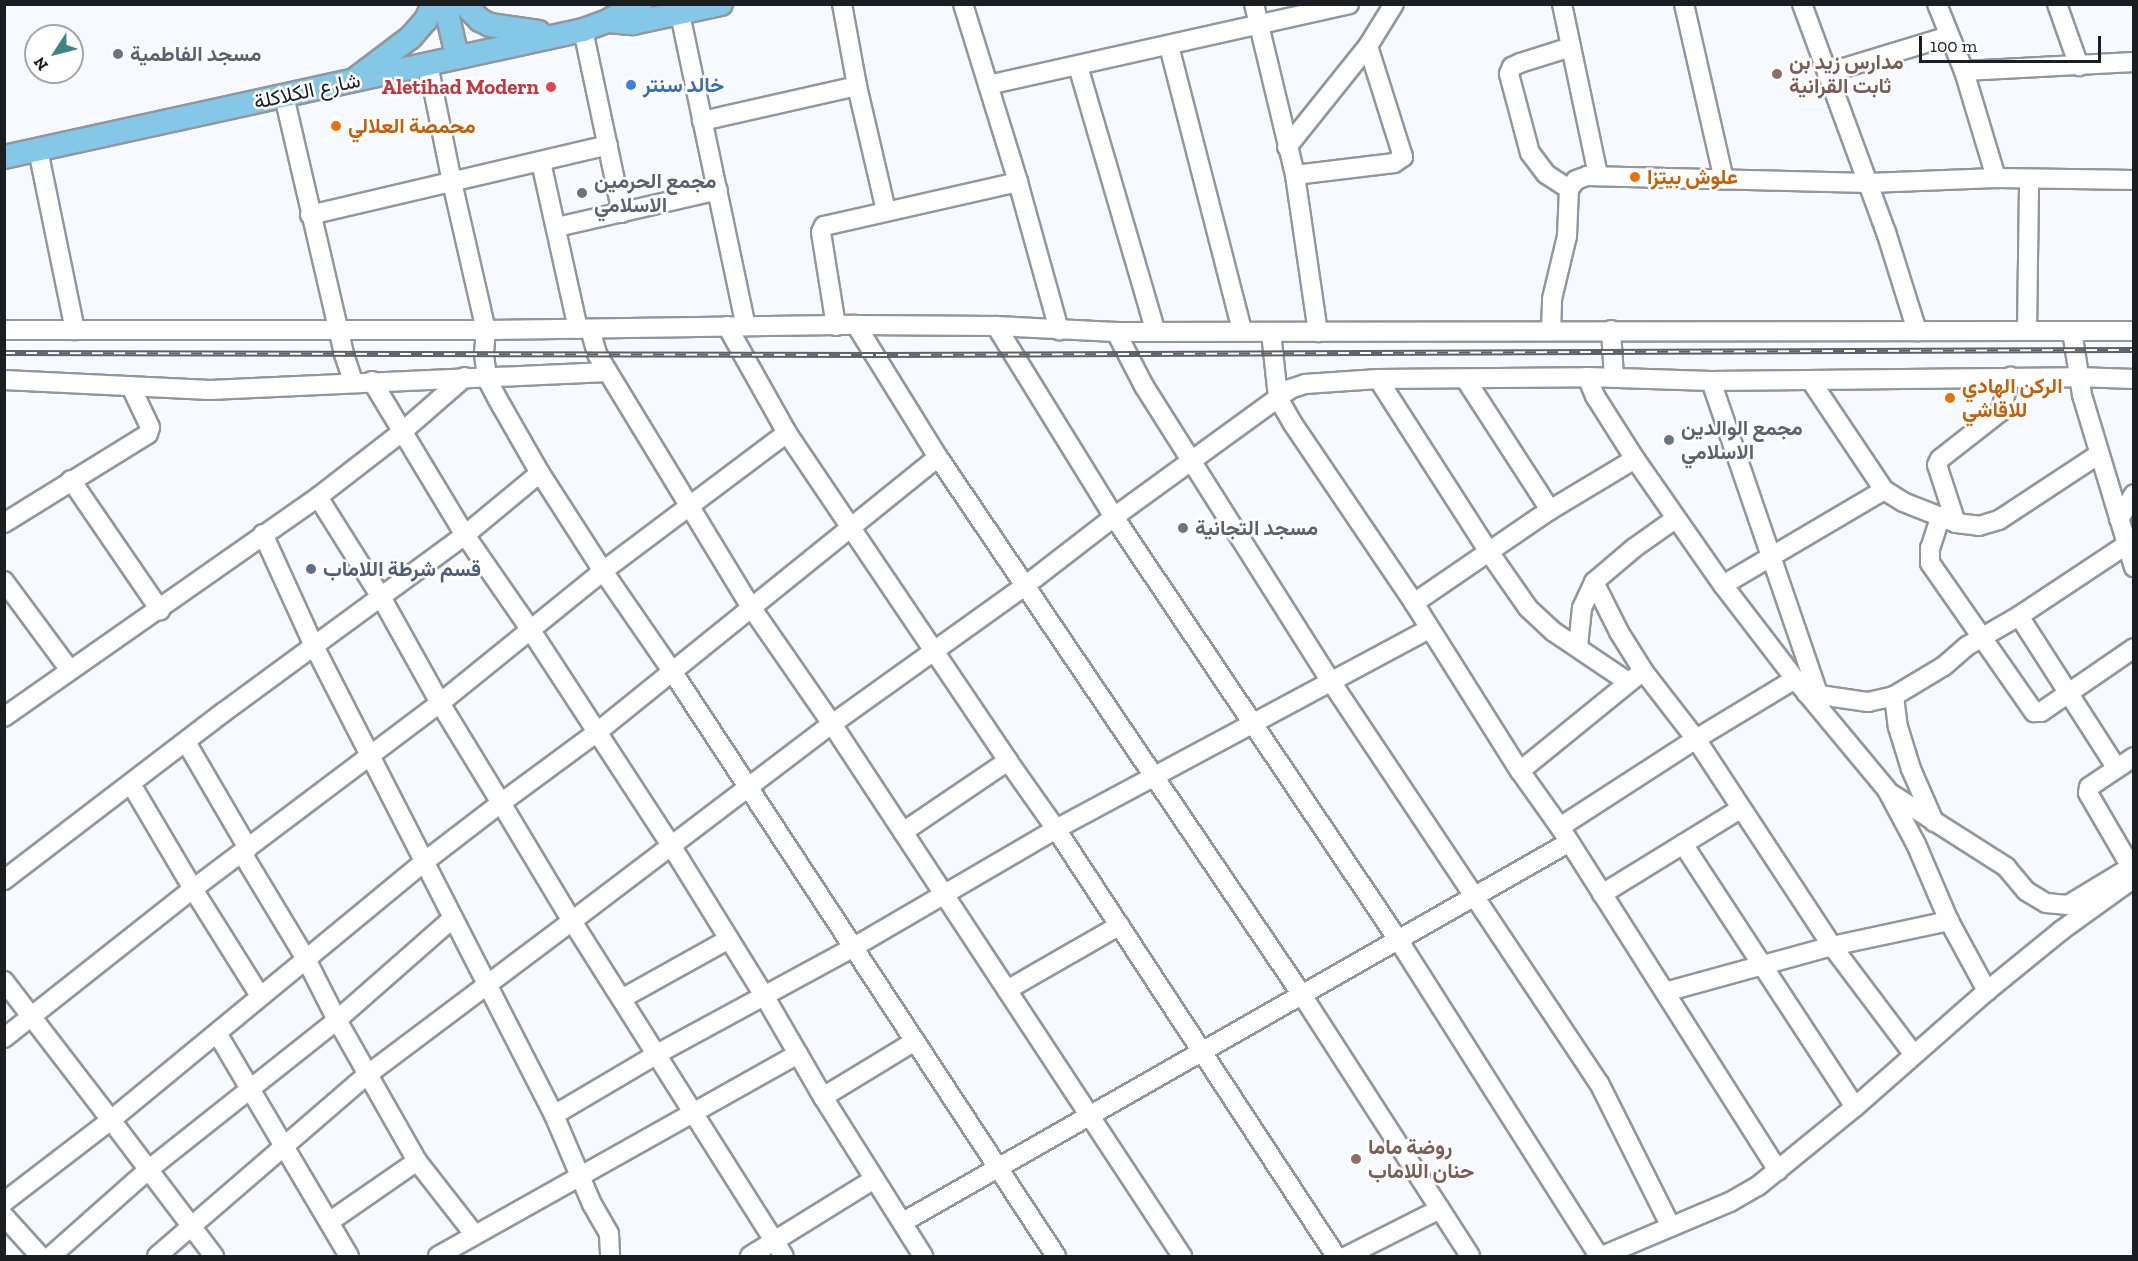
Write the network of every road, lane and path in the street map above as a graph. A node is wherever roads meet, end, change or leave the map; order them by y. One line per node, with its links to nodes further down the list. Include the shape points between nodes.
1 (433, 4): 31 (main road, via 411,38)
2 (445, 4): 24 (main road)
3 (464, 4): 19 (main road, via 490,25)
4 (721, 4): 16 (main road, شارع الكلاكلة)
5 (842, 4): 33 (street)
6 (963, 4): 32 (street)
7 (1254, 4): 17 (street)
8 (1349, 4): 17 (street)
9 (1394, 4): 22 (street)
10 (1562, 4): 23 (street)
11 (1684, 4): 44 (street)
12 (1802, 4): 30 (street)
13 (1937, 4): 20 (street)
14 (2058, 4): 28 (street)
15 (623, 13): 16 (main road, شارع الكلاكلة); 18 (main road, شارع الكلاكلة)
16 (680, 14): 35 (street)
17 (1258, 24): 21 (street); 37 (street)
18 (583, 30): 19 (main road, شارع الكلاكلة); 36 (street)
19 (552, 35): 24 (main road, شارع الكلاكلة)
20 (1949, 36): 29 (street); 30 (street)
21 (1169, 46): 27 (street); 69 (street)
22 (1368, 46): 37 (street); 41 (street, via 1403,157 1394,163)
23 (1571, 47): 42 (street); 50 (street, via 1521,63 1512,67 1509,74 1530,153 1546,174)
24 (458, 56): 26 (main road, شارع الكلاكلة)
25 (2133, 62): 28 (street)
26 (428, 64): 31 (main road, شارع الكلاكلة); 47 (street)
27 (1078, 66): 32 (street); 67 (street)
28 (2079, 66): 29 (street)
29 (1964, 71): 43 (street)
30 (1827, 73): 49 (street)
31 (352, 82): 34 (main road, شارع الكلاكلة)
32 (988, 85): 48 (street)
33 (857, 86): 35 (street); 52 (street)
34 (284, 96): 38 (main road, شارع الكلاكلة); 54 (street)
35 (702, 121): 51 (street)
36 (608, 145): 40 (street); 53 (street)
37 (1287, 147): 41 (street)
38 (38, 150): 39 (main road, شارع الكلاكلة); 63 (street)
39 (4, 157)
40 (542, 162): 47 (street); 55 (street)
41 (1295, 175): 77 (street)
42 (1598, 175): 44 (street); 50 (street, via 1576,180)
43 (1996, 178): 45 (street); 49 (street)
44 (1724, 180): 49 (street)
45 (2029, 180): 46 (street); 72 (street)
46 (2133, 180)
47 (452, 182): 54 (street); 65 (street)
48 (1018, 182): 52 (street); 66 (street)
49 (1869, 183): 71 (street)
50 (1569, 189): 70 (street, via 1567,236 1552,299)
51 (718, 190): 53 (street); 57 (street)
52 (886, 212): 58 (street, via 822,228)
53 (622, 213): 55 (street)
54 (310, 215): 64 (street)
55 (557, 228): 61 (street)
56 (727, 326): 57 (street); 61 (street); 96 (street)
57 (746, 326): 58 (street)
58 (836, 326): 59 (street)
59 (856, 326): 60 (street); 98 (street)
60 (996, 326): 66 (street); 108 (street)
61 (584, 329): 65 (street); 78 (street)
62 (4, 330): 63 (street)
63 (75, 330): 64 (street)
64 (338, 330): 65 (street); 92 (street)
65 (486, 330): 84 (street)
66 (1059, 330): 75 (street)
67 (1155, 330): 69 (street); 75 (street)
68 (1611, 330): 70 (street); 71 (street); 83 (street)
69 (1242, 331): 76 (street)
70 (1551, 331): 77 (street)
71 (1917, 331): 72 (street)
72 (2027, 331): 73 (street)
73 (2072, 331): 74 (street); 82 (street)
74 (2133, 331)
75 (1116, 332): 100 (street)
76 (1271, 332): 77 (street); 94 (street)
77 (1318, 332)
78 (608, 372): 84 (street); 106 (street)
79 (465, 377): 84 (street); 89 (street); 95 (street)
80 (1587, 377): 83 (street); 87 (street); 99 (street)
81 (2012, 377): 82 (street); 91 (street); 111 (street, via 2000,412 1937,465)
82 (2078, 377): 88 (street); 97 (street)
83 (1614, 378): 90 (street)
84 (487, 379): 101 (street)
85 (1378, 379): 87 (street); 94 (street, via 1305,384); 117 (street)
86 (4, 380): 93 (street)
87 (1466, 380): 107 (street)
88 (2133, 380)
89 (372, 381): 92 (street); 95 (street)
90 (1711, 381): 91 (street); 118 (street)
91 (1811, 381): 103 (street)
92 (353, 382): 93 (street, via 210,390)
93 (131, 387): 102 (street, via 150,430)
94 (1278, 398): 100 (street); 126 (street)
95 (403, 430): 105 (street); 115 (street)
96 (787, 432): 106 (street); 113 (street)
97 (2099, 454): 110 (street); 111 (street, via 1999,520 1979,526)
98 (938, 458): 113 (street); 123 (street)
99 (1635, 459): 107 (street); 109 (street)
100 (1191, 463): 108 (street); 141 (street)
101 (540, 473): 115 (street); 120 (street)
102 (71, 480): 112 (street); 128 (street)
103 (1884, 490): 111 (street); 118 (street)
104 (2133, 495): 110 (street)
105 (318, 497): 114 (street); 125 (street)
106 (690, 506): 120 (street); 127 (street)
107 (1550, 510): 117 (street)
108 (1114, 517): 123 (street); 148 (street)
109 (1675, 519): 122 (street); 124 (street)
110 (2119, 519): 116 (street)
111 (1948, 521): 132 (street, via 1929,548 1930,563)
112 (4, 524)
113 (851, 527): 127 (street); 136 (street)
114 (263, 534): 128 (street); 133 (street)
115 (465, 535): 125 (street); 130 (street)
116 (2126, 545): 119 (street); 129 (street)
117 (1489, 552): 126 (street); 134 (street, via 1528,608 1554,632)
118 (1772, 556): 124 (street); 142 (street)
119 (2133, 567)
120 (603, 571): 130 (street); 138 (street)
121 (4, 581): 137 (street)
122 (1594, 582): 134 (street, via 1582,608); 139 (street, via 1618,632)
123 (1026, 585): 136 (street); 157 (street)
124 (1723, 585): 142 (street)
125 (381, 597): 133 (street); 145 (street)
126 (1414, 603): 131 (street)
127 (751, 607): 138 (street); 147 (street)
128 (160, 610): 137 (street)
129 (2019, 616): 132 (street); 143 (street)
130 (530, 629): 145 (street); 149 (street)
131 (1429, 629): 141 (street); 156 (street)
132 (1983, 638): 143 (street, via 2034,712 2041,712); 144 (street)
133 (314, 646): 151 (street); 152 (street)
134 (1578, 646): 140 (street)
135 (2133, 648): 143 (street)
136 (933, 650): 147 (street); 154 (street)
137 (69, 669): 146 (street)
138 (672, 671): 149 (street); 159 (street)
139 (1644, 672): 140 (street); 150 (street)
140 (1628, 682): 156 (street)
141 (1332, 683): 148 (street); 176 (street)
142 (1806, 689): 144 (street, via 1868,702); 150 (street); 160 (street)
143 (2070, 693): 155 (street)
144 (1894, 696): 163 (street, via 1898,728 1911,769)
145 (440, 703): 152 (street); 161 (street)
146 (4, 717)
147 (832, 724): 159 (street); 165 (street)
148 (1254, 724): 157 (street); 182 (street)
149 (596, 733): 161 (street); 168 (street)
150 (1696, 739): 162 (street); 166 (street)
151 (186, 742): 158 (street); 169 (street)
152 (370, 756): 169 (street); 170 (street)
153 (2133, 757): 155 (street)
154 (1008, 761): 164 (street); 165 (street)
155 (2116, 767): 171 (street, via 2089,787 2088,793)
156 (1520, 771): 166 (street)
157 (1153, 776): 164 (street); 192 (street)
158 (131, 784): 172 (street); 173 (street)
159 (749, 788): 168 (street); 184 (street)
160 (1887, 790): 163 (street); 179 (street, via 1916,844)
161 (501, 804): 170 (street); 178 (street)
162 (1740, 809): 167 (street); 183 (street)
163 (1934, 822): 171 (street, via 2006,867 2026,891 2046,903 2068,905)
164 (1056, 828): 175 (street); 180 (street)
165 (903, 832): 175 (street)
166 (1564, 835): 174 (street); 176 (street)
167 (1683, 844): 174 (street); 186 (street)
168 (672, 847): 178 (street); 181 (street)
169 (245, 850): 173 (street); 185 (street)
170 (424, 862): 177 (street); 185 (street)
171 (2132, 872): 190 (street)
172 (4, 880)
173 (193, 889): 193 (street); 196 (street)
174 (1602, 894): 191 (street)
175 (943, 896): 184 (street); 189 (street)
176 (1474, 896): 182 (street); 226 (street, via 1599,1083)
177 (452, 920): 188 (street); 197 (street)
178 (572, 921): 188 (street); 195 (street)
179 (1949, 921): 183 (street); 190 (street)
180 (1120, 926): 189 (street); 201 (street)
181 (729, 939): 194 (street); 195 (street)
182 (1399, 941): 192 (street); 243 (street)
183 (1832, 946): 186 (street); 204 (street)
184 (854, 947): 194 (street); 200 (street)
185 (306, 959): 193 (street); 197 (street)
186 (1761, 966): 191 (street); 208 (street)
187 (4, 981): 196 (street)
188 (486, 986): 205 (street); 210 (street)
189 (1007, 990): 211 (street)
190 (1987, 991): 204 (street)
191 (1665, 992): 217 (street)
192 (1302, 995): 201 (street); 221 (street)
193 (260, 996): 198 (street)
194 (765, 997): 202 (street); 203 (street)
195 (623, 998): 202 (street)
196 (32, 1017): 199 (street); 212 (street)
197 (337, 1020): 205 (street); 206 (street)
198 (217, 1033): 206 (street); 212 (street)
199 (4, 1038)
200 (915, 1041): 207 (street); 215 (street)
201 (1201, 1051): 211 (street); 240 (street)
202 (657, 1054): 209 (street); 210 (street)
203 (798, 1054): 207 (street); 209 (street)
204 (1914, 1055): 208 (street)
205 (367, 1075): 213 (street); 214 (street)
206 (251, 1087): 213 (street); 216 (street)
207 (823, 1097): 219 (street)
208 (1856, 1107): 217 (street)
209 (693, 1111): 218 (street); 228 (street)
210 (554, 1115): 218 (street)
211 (1089, 1116): 215 (street); 239 (street)
212 (111, 1120): 216 (street); 220 (street)
213 (285, 1144): 223 (street); 225 (street)
214 (417, 1161): 223 (street); 227 (street)
215 (997, 1169): 224 (street); 238 (street)
216 (148, 1170): 225 (street); 230 (street)
217 (1779, 1171): 226 (street, via 1730,1202)
218 (580, 1176): 227 (street); 235 (street, via 609,1234)
219 (874, 1179): 224 (street); 228 (street)
220 (4, 1202)
221 (1440, 1209): 241 (street); 242 (street)
222 (4, 1216): 229 (street)
223 (329, 1222): 233 (street)
224 (903, 1222): 237 (street)
225 (191, 1226): 231 (street); 232 (street)
226 (1671, 1227): 243 (street)
227 (474, 1234): 234 (street)
228 (779, 1249): 236 (street)
229 (40, 1257)
230 (51, 1257)
231 (157, 1257)
232 (214, 1257)
233 (349, 1257)
234 (438, 1257)
235 (610, 1257)
236 (750, 1257)
237 (924, 1257)
238 (1056, 1257)
239 (1182, 1257)
240 (1336, 1257)
241 (1347, 1257)
242 (1470, 1257)
243 (1600, 1257)

